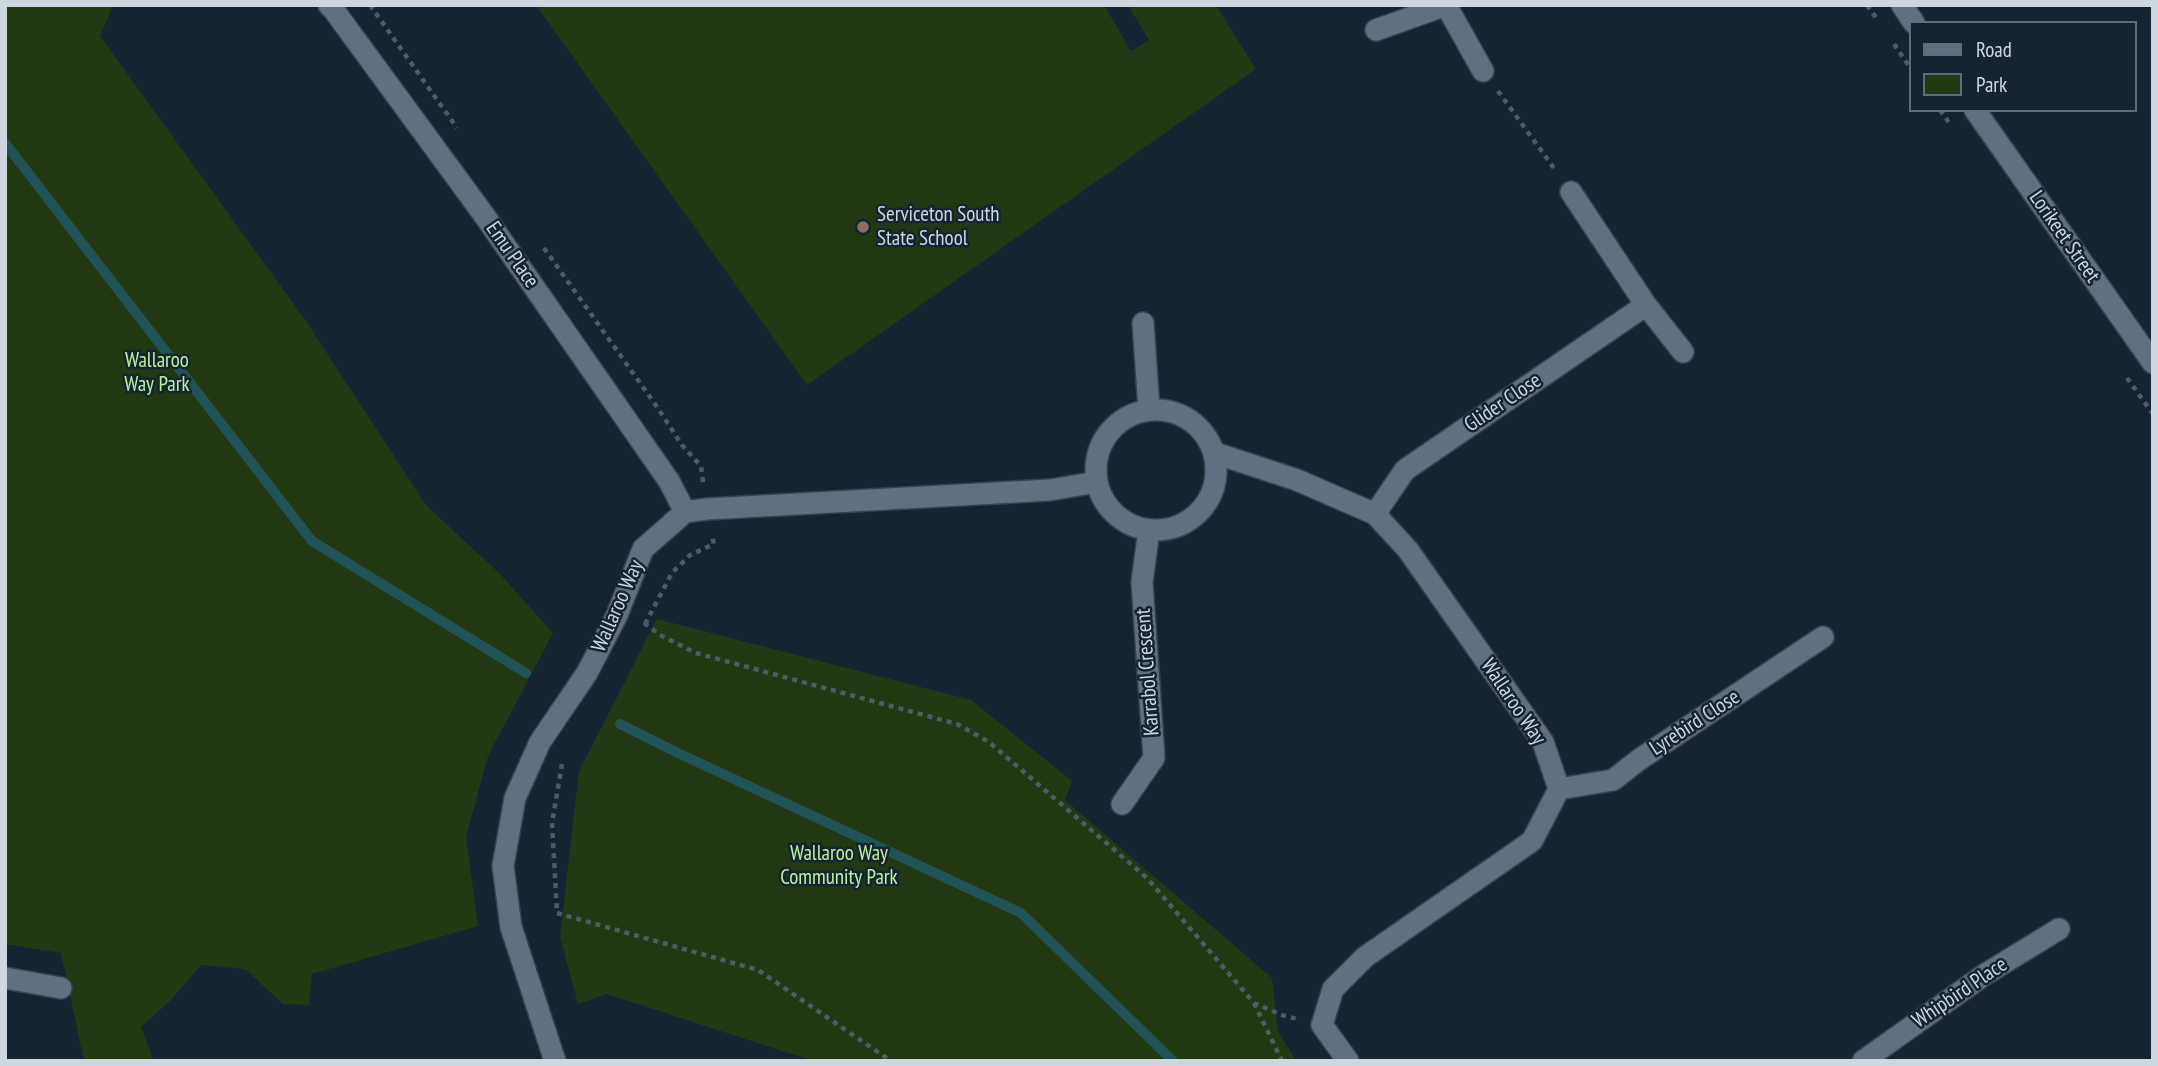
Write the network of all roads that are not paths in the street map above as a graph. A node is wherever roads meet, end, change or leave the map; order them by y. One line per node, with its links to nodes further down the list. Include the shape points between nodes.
1 (329, 5): 16 (street, Emu Place, via 484,215 669,481)
2 (1446, 5): 5 (street); 6 (street)
3 (1902, 5): 4 (street)
4 (1913, 21)
5 (1376, 30)
6 (1483, 71)
7 (1976, 112): 12 (street, Lorikeet Street)
8 (1571, 192): 9 (street)
9 (1646, 305): 11 (street); 17 (street, Glider Close, via 1405,470)
10 (1143, 323): 13 (street)
11 (1683, 352)
12 (2153, 363)
13 (1149, 409): 14 (street, via 1171,410 1194,422); 15 (street, via 1126,417 1110,430 1098,452)
14 (1215, 453): 17 (street, Wallaroo Way, via 1297,480); 18 (street, via 1216,486 1202,511 1185,524)
15 (1097, 482): 16 (street, via 1050,490); 18 (street, via 1115,514)
16 (685, 512): 25 (street, Wallaroo Way, via 643,550 617,615 587,673 540,742 515,798 503,866 510,927)
17 (1375, 514): 20 (street, Wallaroo Way, via 1408,550 1543,742)
18 (1149, 530): 21 (street, Karrabol Crescent, via 1142,582 1154,758)
19 (1823, 637): 20 (street, Lyrebird Close, via 1613,780)
20 (1559, 789): 26 (street, via 1532,841 1365,957 1333,989 1322,1025)
21 (1122, 804)
22 (2059, 929): 27 (street, Whipbird Place, via 1984,975)
23 (5, 978): 24 (street)
24 (61, 988)
25 (555, 1061)
26 (1348, 1061)
27 (1863, 1061)

